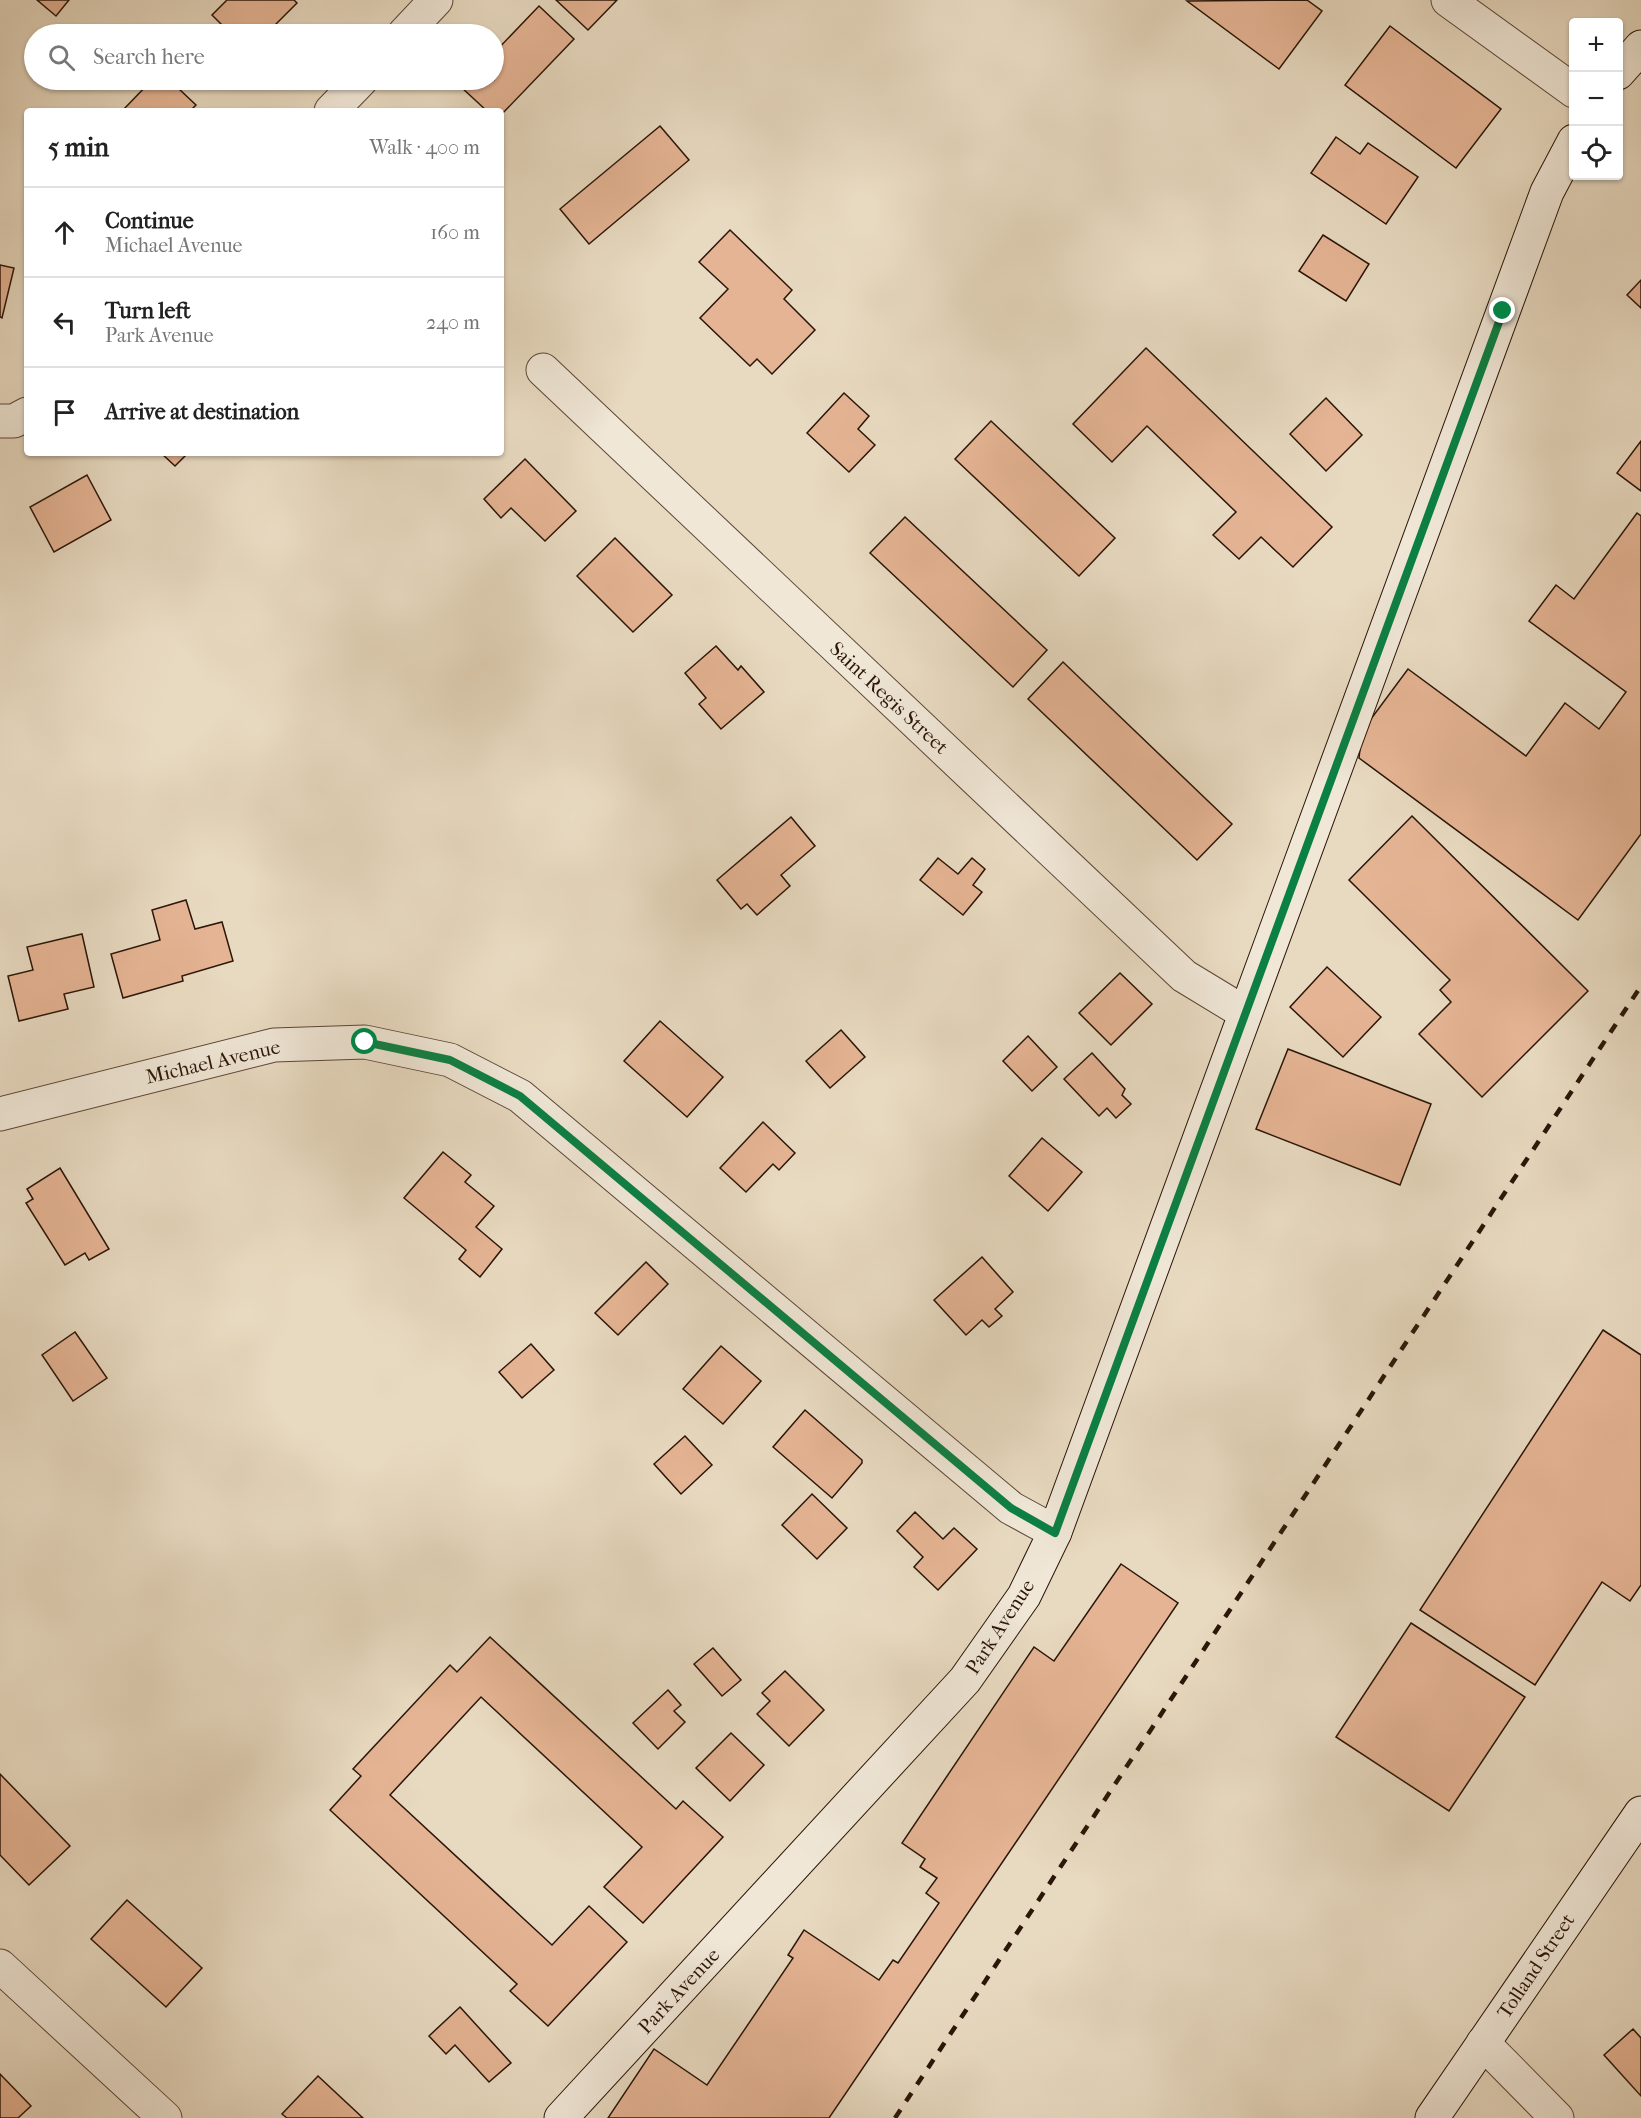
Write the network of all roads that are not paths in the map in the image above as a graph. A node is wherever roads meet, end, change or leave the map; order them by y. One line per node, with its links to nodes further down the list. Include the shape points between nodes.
1 (436, 0): 3 (street)
2 (1448, 0): 6 (street)
3 (413, 24)
4 (1641, 47): 5 (street)
5 (1619, 72)
6 (1569, 87)
7 (351, 90): 8 (street)
8 (334, 108)
9 (1569, 150): 13 (street, Park Avenue, via 1547,192)
10 (543, 370): 13 (street, Saint Regis Street, via 1184,976)
11 (24, 416): 12 (street, via 14,421)
12 (0, 421)
13 (1245, 1013): 15 (street, Park Avenue)
14 (0, 1114): 15 (street, Michael Avenue, via 274,1045 365,1042 450,1060 520,1096 1011,1508)
15 (1055, 1533): 20 (street, Park Avenue, via 1024,1596 965,1680)
16 (1641, 1813): 18 (street, Tolland Street)
17 (0, 1966): 19 (street)
18 (1483, 2043): 21 (street, Tolland Street); 22 (street)
19 (165, 2118)
20 (561, 2118)
21 (1432, 2118)
22 (1557, 2118)

